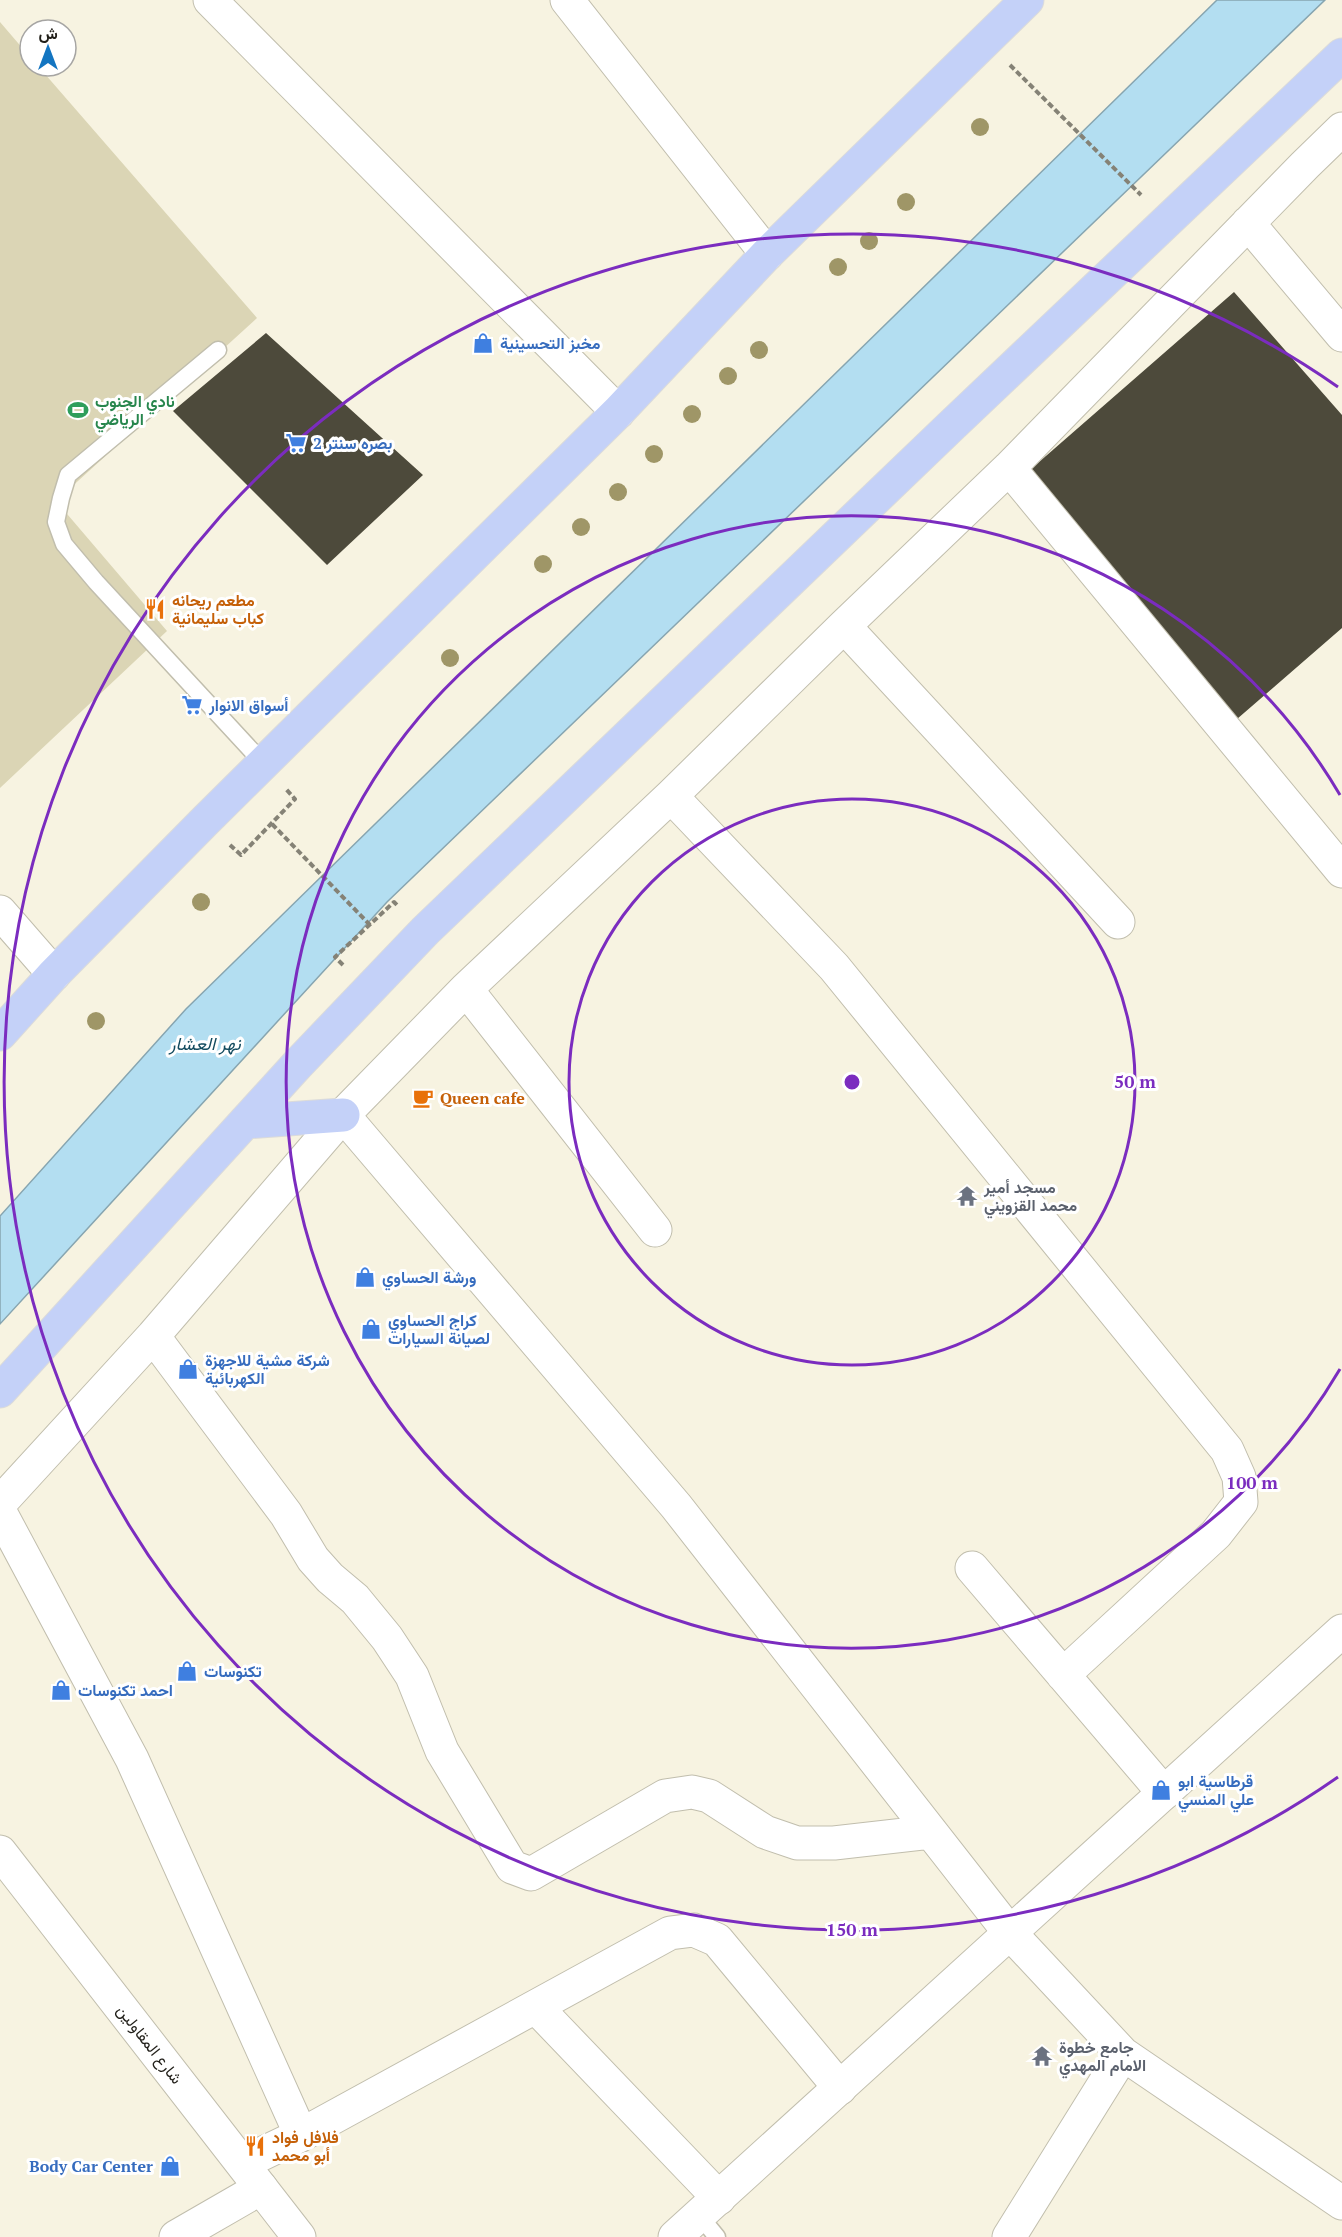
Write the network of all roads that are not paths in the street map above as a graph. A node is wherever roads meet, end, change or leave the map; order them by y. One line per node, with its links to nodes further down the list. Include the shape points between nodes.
1 (567, 0): 7 (street)
2 (1027, 0): 7 (main road)
3 (221, 4): 10 (street)
4 (1342, 56): 22 (main road, via 517,842 426,931)
5 (1342, 129): 6 (street)
6 (1248, 223): 8 (street); 11 (street)
7 (767, 254): 10 (main road)
8 (1342, 335)
9 (218, 350): 13 (lane, via 68,475 56,522 64,544 89,574)
10 (618, 412): 13 (main road)
11 (1009, 468): 12 (street); 15 (street)
12 (844, 626): 14 (street); 17 (street)
13 (264, 764): 18 (main road)
14 (671, 796): 19 (street); 30 (street, via 834,968 1227,1450 1239,1477 1240,1502 1216,1534)
15 (1342, 871)
16 (0, 912): 18 (street)
17 (1118, 922)
18 (54, 974): 20 (main road)
19 (466, 989): 21 (street); 23 (street)
20 (0, 1034)
21 (344, 1115): 22 (main road); 24 (street); 32 (street, via 676,1506)
22 (245, 1122): 25 (main road)
23 (655, 1230)
24 (153, 1336): 26 (street); 32 (street, via 286,1514 313,1559 355,1599 387,1638 412,1676 442,1751 512,1867 531,1874 665,1796 692,1792 709,1796 765,1832 797,1843 834,1843)
25 (0, 1391)
26 (0, 1503)
27 (0, 1512): 38 (street, via 132,1759)
28 (972, 1568): 30 (street)
29 (1342, 1631): 31 (street)
30 (1064, 1675): 31 (street)
31 (1164, 1793): 34 (street)
32 (931, 1832): 34 (street)
33 (0, 1852): 39 (street, شارع المقاولين)
34 (1010, 1933): 36 (street); 37 (street)
35 (536, 2007): 37 (street, via 670,1933 694,1930 717,1940); 38 (street); 41 (street)
36 (1123, 2054): 40 (street); 45 (street)
37 (840, 2088): 41 (street)
38 (301, 2135): 39 (street)
39 (252, 2176): 42 (street); 43 (street, شارع المقاولين)
40 (1342, 2203)
41 (712, 2217): 44 (street)
42 (176, 2237)
43 (299, 2237)
44 (675, 2237)
45 (1009, 2237)

